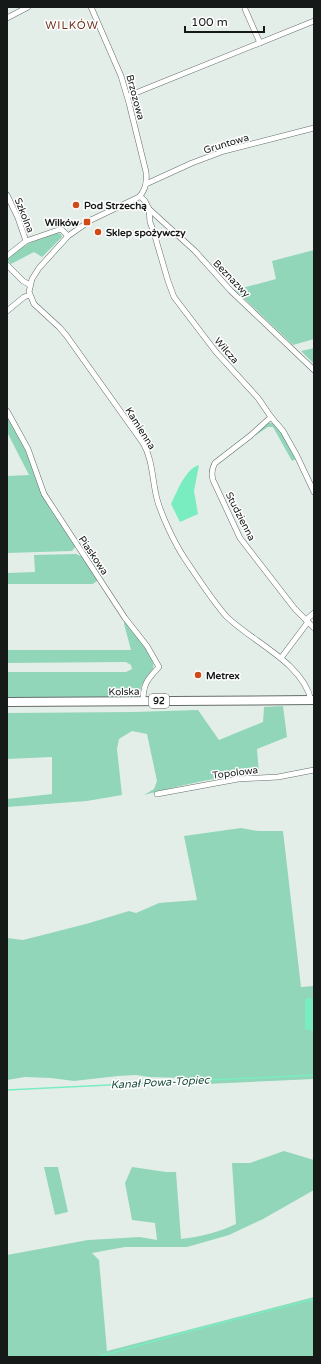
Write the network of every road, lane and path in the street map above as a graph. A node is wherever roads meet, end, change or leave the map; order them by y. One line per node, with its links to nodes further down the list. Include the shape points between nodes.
1 (28, 7): 4 (street)
2 (91, 7): 7 (street, Brzozowa)
3 (245, 9): 6 (street)
4 (7, 18)
5 (314, 21): 6 (street)
6 (260, 43): 7 (street)
7 (128, 96): 9 (street, Brzozowa, via 146,172)
8 (314, 128): 9 (street, Gruntowa, via 224,151)
9 (146, 184): 11 (street)
10 (7, 195): 14 (street, Szkolna)
11 (140, 196): 12 (street, Beznazwy); 13 (street, via 91,220)
12 (149, 209): 20 (street, Beznazwy, via 195,251 232,291); 22 (street, Wilcza, via 150,222 174,297)
13 (68, 236): 14 (street, via 61,229); 17 (street, via 41,264)
14 (26, 241): 15 (street, Szkolna)
15 (7, 256)
16 (7, 265): 17 (street)
17 (30, 285): 18 (street)
18 (30, 295): 19 (street); 27 (street, Kamienna, via 35,305 63,331 145,447 160,505 177,546 190,566 226,616)
19 (7, 311)
20 (314, 370)
21 (7, 411): 29 (street, Piaskowa, via 28,448 44,494 159,667 145,683)
22 (271, 417): 23 (street, Wilcza, via 291,444); 25 (street, Studzienna, via 216,463 212,475 240,538 295,610)
23 (314, 492)
24 (314, 613): 25 (street)
25 (307, 621): 26 (street, Studzienna); 27 (street)
26 (314, 628)
27 (281, 658): 28 (street, Kamienna, via 306,686)
28 (313, 700): 29 (main road, Kolska / 92)
29 (143, 701): 30 (main road, Kolska / 92)
30 (7, 702)
31 (314, 770): 32 (street, Topolowa, via 278,777 238,779)
32 (158, 794)

